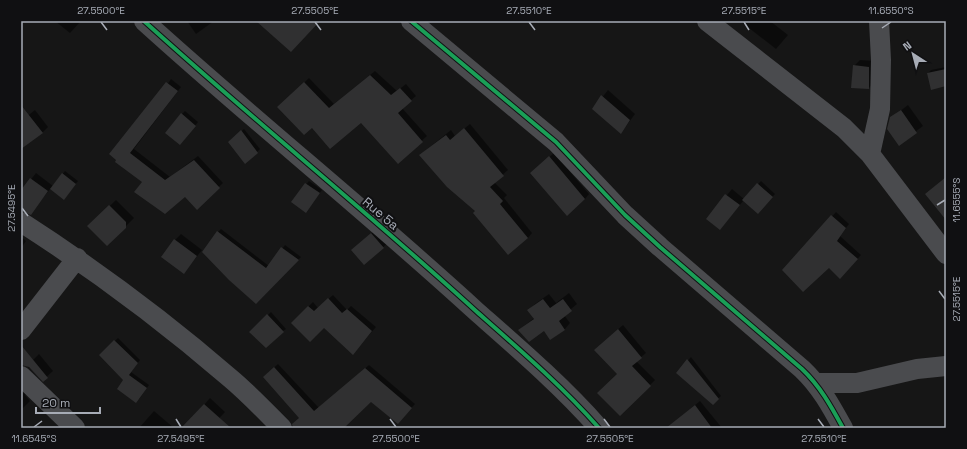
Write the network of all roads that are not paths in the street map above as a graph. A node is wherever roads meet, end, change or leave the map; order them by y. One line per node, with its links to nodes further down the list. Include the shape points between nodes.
1 (144, 21): 15 (street, Rue 5a, via 223,93 413,253 567,394)
2 (411, 21): 12 (street, via 556,142 625,215)
3 (707, 21): 5 (street, via 825,111)
4 (879, 21): 5 (street, via 880,109)
5 (870, 154): 7 (street)
6 (21, 222): 8 (street)
7 (944, 246)
8 (77, 258): 9 (street); 14 (street, via 171,328 231,379)
9 (21, 330)
10 (946, 366): 12 (street, via 917,369 857,383)
11 (21, 376): 13 (street)
12 (816, 383): 16 (street)
13 (75, 428)
14 (282, 428)
15 (599, 428)
16 (843, 428)

